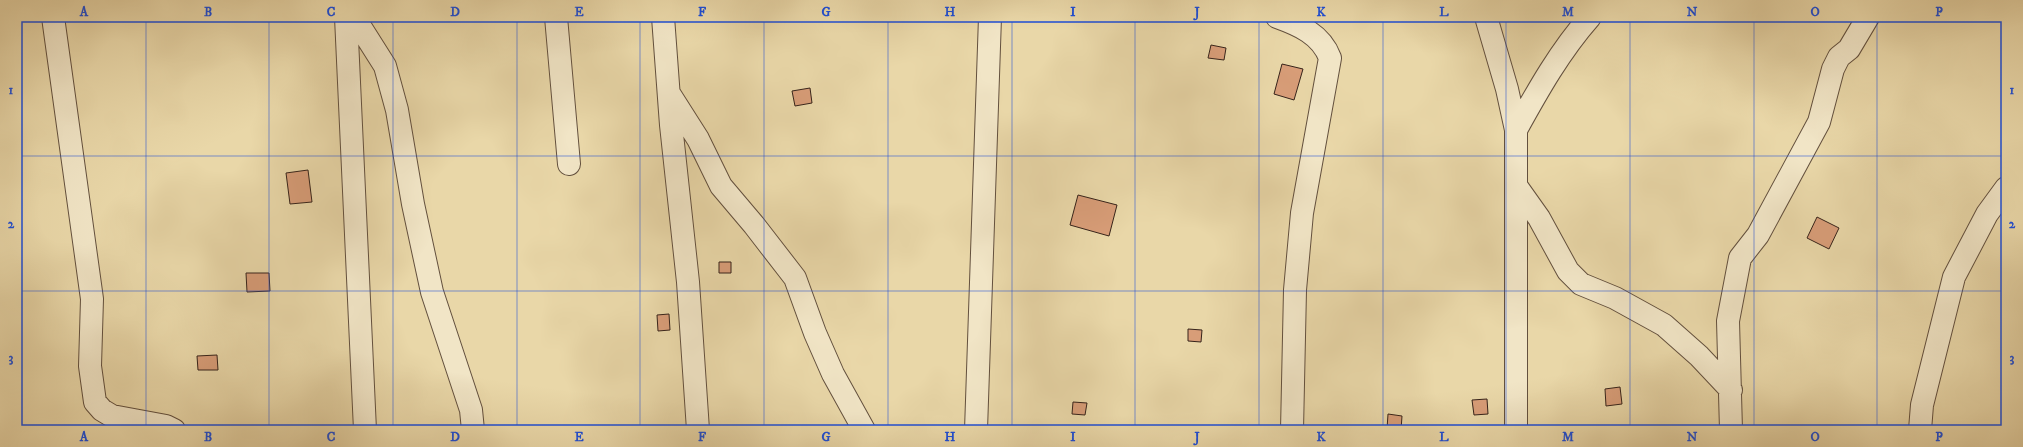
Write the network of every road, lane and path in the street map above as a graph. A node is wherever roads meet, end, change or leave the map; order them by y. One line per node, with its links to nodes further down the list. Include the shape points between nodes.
1 (53, 17): 17 (street, via 92,298 90,366 95,402 112,416 166,426)
2 (346, 17): 18 (street)
3 (354, 17): 19 (street, via 385,66 397,110 413,204 432,292 471,410)
4 (556, 17): 13 (street)
5 (663, 17): 11 (street)
6 (990, 17): 22 (street)
7 (1277, 17): 23 (street, via 1301,26 1319,39 1330,58 1302,213 1295,290)
8 (1486, 17): 12 (street)
9 (1590, 17): 12 (street, via 1564,49 1539,87)
10 (1868, 17): 16 (street, via 1849,49 1839,57 1833,69 1819,122 1758,235 1740,258 1728,321)
11 (668, 92): 20 (street, via 688,282); 21 (street, via 698,139 721,186 795,278 833,374)
12 (1516, 130): 14 (street)
13 (569, 164)
14 (1517, 187): 16 (street, via 1539,218 1568,271 1581,284 1615,298 1664,325 1699,356); 24 (street)
15 (2006, 188): 26 (street, via 1987,214 1954,277 1922,405)
16 (1730, 390): 25 (street)
17 (174, 430)
18 (365, 430)
19 (473, 430)
20 (698, 430)
21 (864, 430)
22 (976, 430)
23 (1292, 430)
24 (1516, 430)
25 (1731, 430)
26 (1920, 430)

